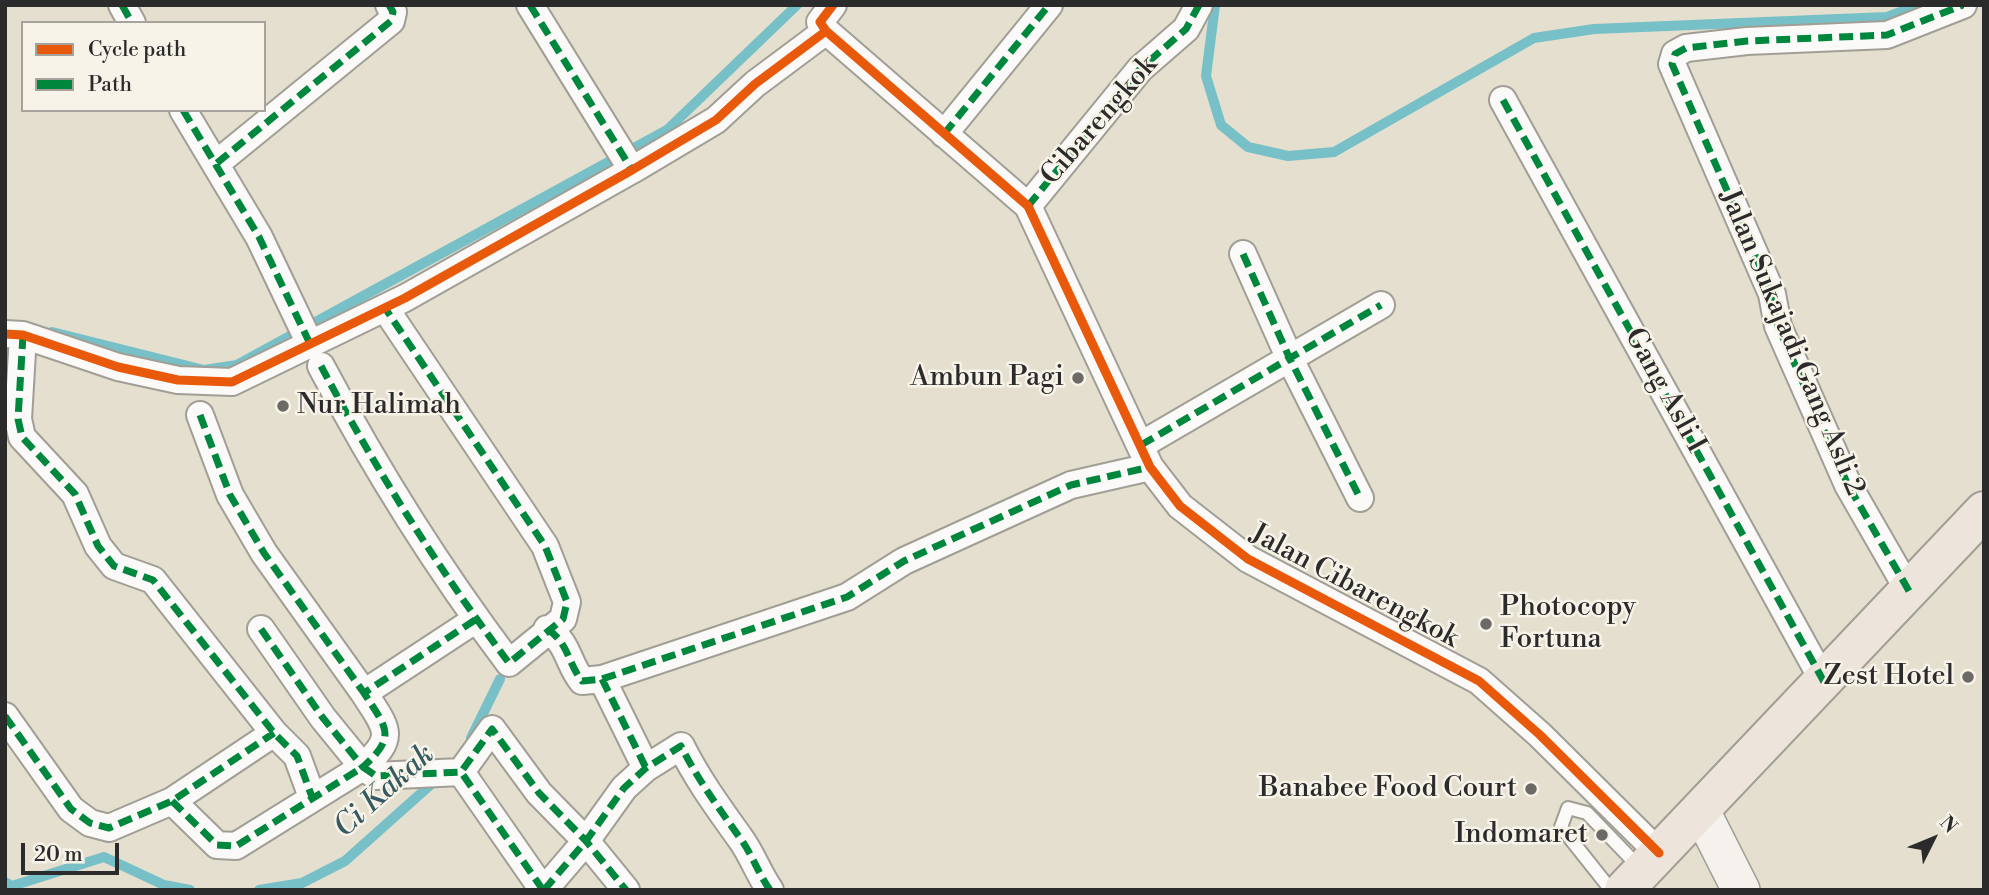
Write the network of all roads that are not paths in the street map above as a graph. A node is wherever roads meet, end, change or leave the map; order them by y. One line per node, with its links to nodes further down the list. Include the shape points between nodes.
1 (122, 5): 8 (street)
2 (389, 5): 14 (street, via 391,21)
3 (530, 5): 13 (street)
4 (833, 5): 9 (street, via 820,22)
5 (1049, 5): 12 (street)
6 (1199, 5): 15 (street, Cibarengkok, via 1186,29 1140,69)
7 (1963, 5): 26 (street, Jalan Sukajadi Gang Asli 2, via 1887,35 1686,48 1675,54 1672,64 1772,293 1778,326 1848,485)
8 (131, 21)
9 (826, 31): 12 (street); 13 (street, via 716,120)
10 (1503, 100): 31 (street, Gang Asli I)
11 (184, 112): 14 (street)
12 (944, 134): 15 (street)
13 (625, 158): 18 (street)
14 (217, 163): 20 (street, via 259,237)
15 (1028, 206): 23 (street, Jalan Cibarengkok)
16 (1243, 254): 21 (street)
17 (1381, 305): 21 (street)
18 (384, 308): 20 (street); 29 (street, via 545,546 567,602 563,619)
19 (14, 334): 20 (street, via 118,367 178,380 220,382 232,382); 34 (street, via 22,437 75,494 98,546 114,566 153,580)
20 (309, 343): 27 (street, via 347,415)
21 (1289, 357): 23 (street); 24 (street)
22 (200, 415): 32 (street, via 230,495 264,553)
23 (1145, 456): 30 (street, via 904,561 847,597); 42 (street, Jalan Cibarengkok, via 1180,506 1248,559 1479,681 1540,735)
24 (1360, 498)
25 (1984, 511): 26 (main road)
26 (1909, 591): 31 (main road)
27 (475, 620): 29 (street, via 509,663); 32 (street)
28 (261, 629): 35 (street)
29 (547, 629): 30 (street, via 561,638 582,681)
30 (602, 680): 36 (street)
31 (1824, 682): 40 (main road)
32 (364, 693): 35 (street, via 386,735 384,748)
33 (5, 716): 39 (street, via 71,809 90,823 109,828)
34 (275, 733): 38 (street, via 297,755); 39 (street)
35 (363, 767): 37 (street, via 376,776); 38 (street)
36 (646, 768): 41 (street, via 624,788); 45 (street, via 681,746 699,783 742,839)
37 (460, 771): 41 (street, via 492,729 539,793); 43 (street)
38 (313, 797): 39 (street, via 236,846 217,845)
39 (172, 801)
40 (1701, 811): 42 (main road); 47 (main road)
41 (586, 841): 43 (street); 44 (street)
42 (1642, 871): 46 (lane, via 1587,813 1568,808 1561,827)
43 (544, 890)
44 (626, 890)
45 (770, 890)
46 (1611, 890)
47 (1741, 890)

